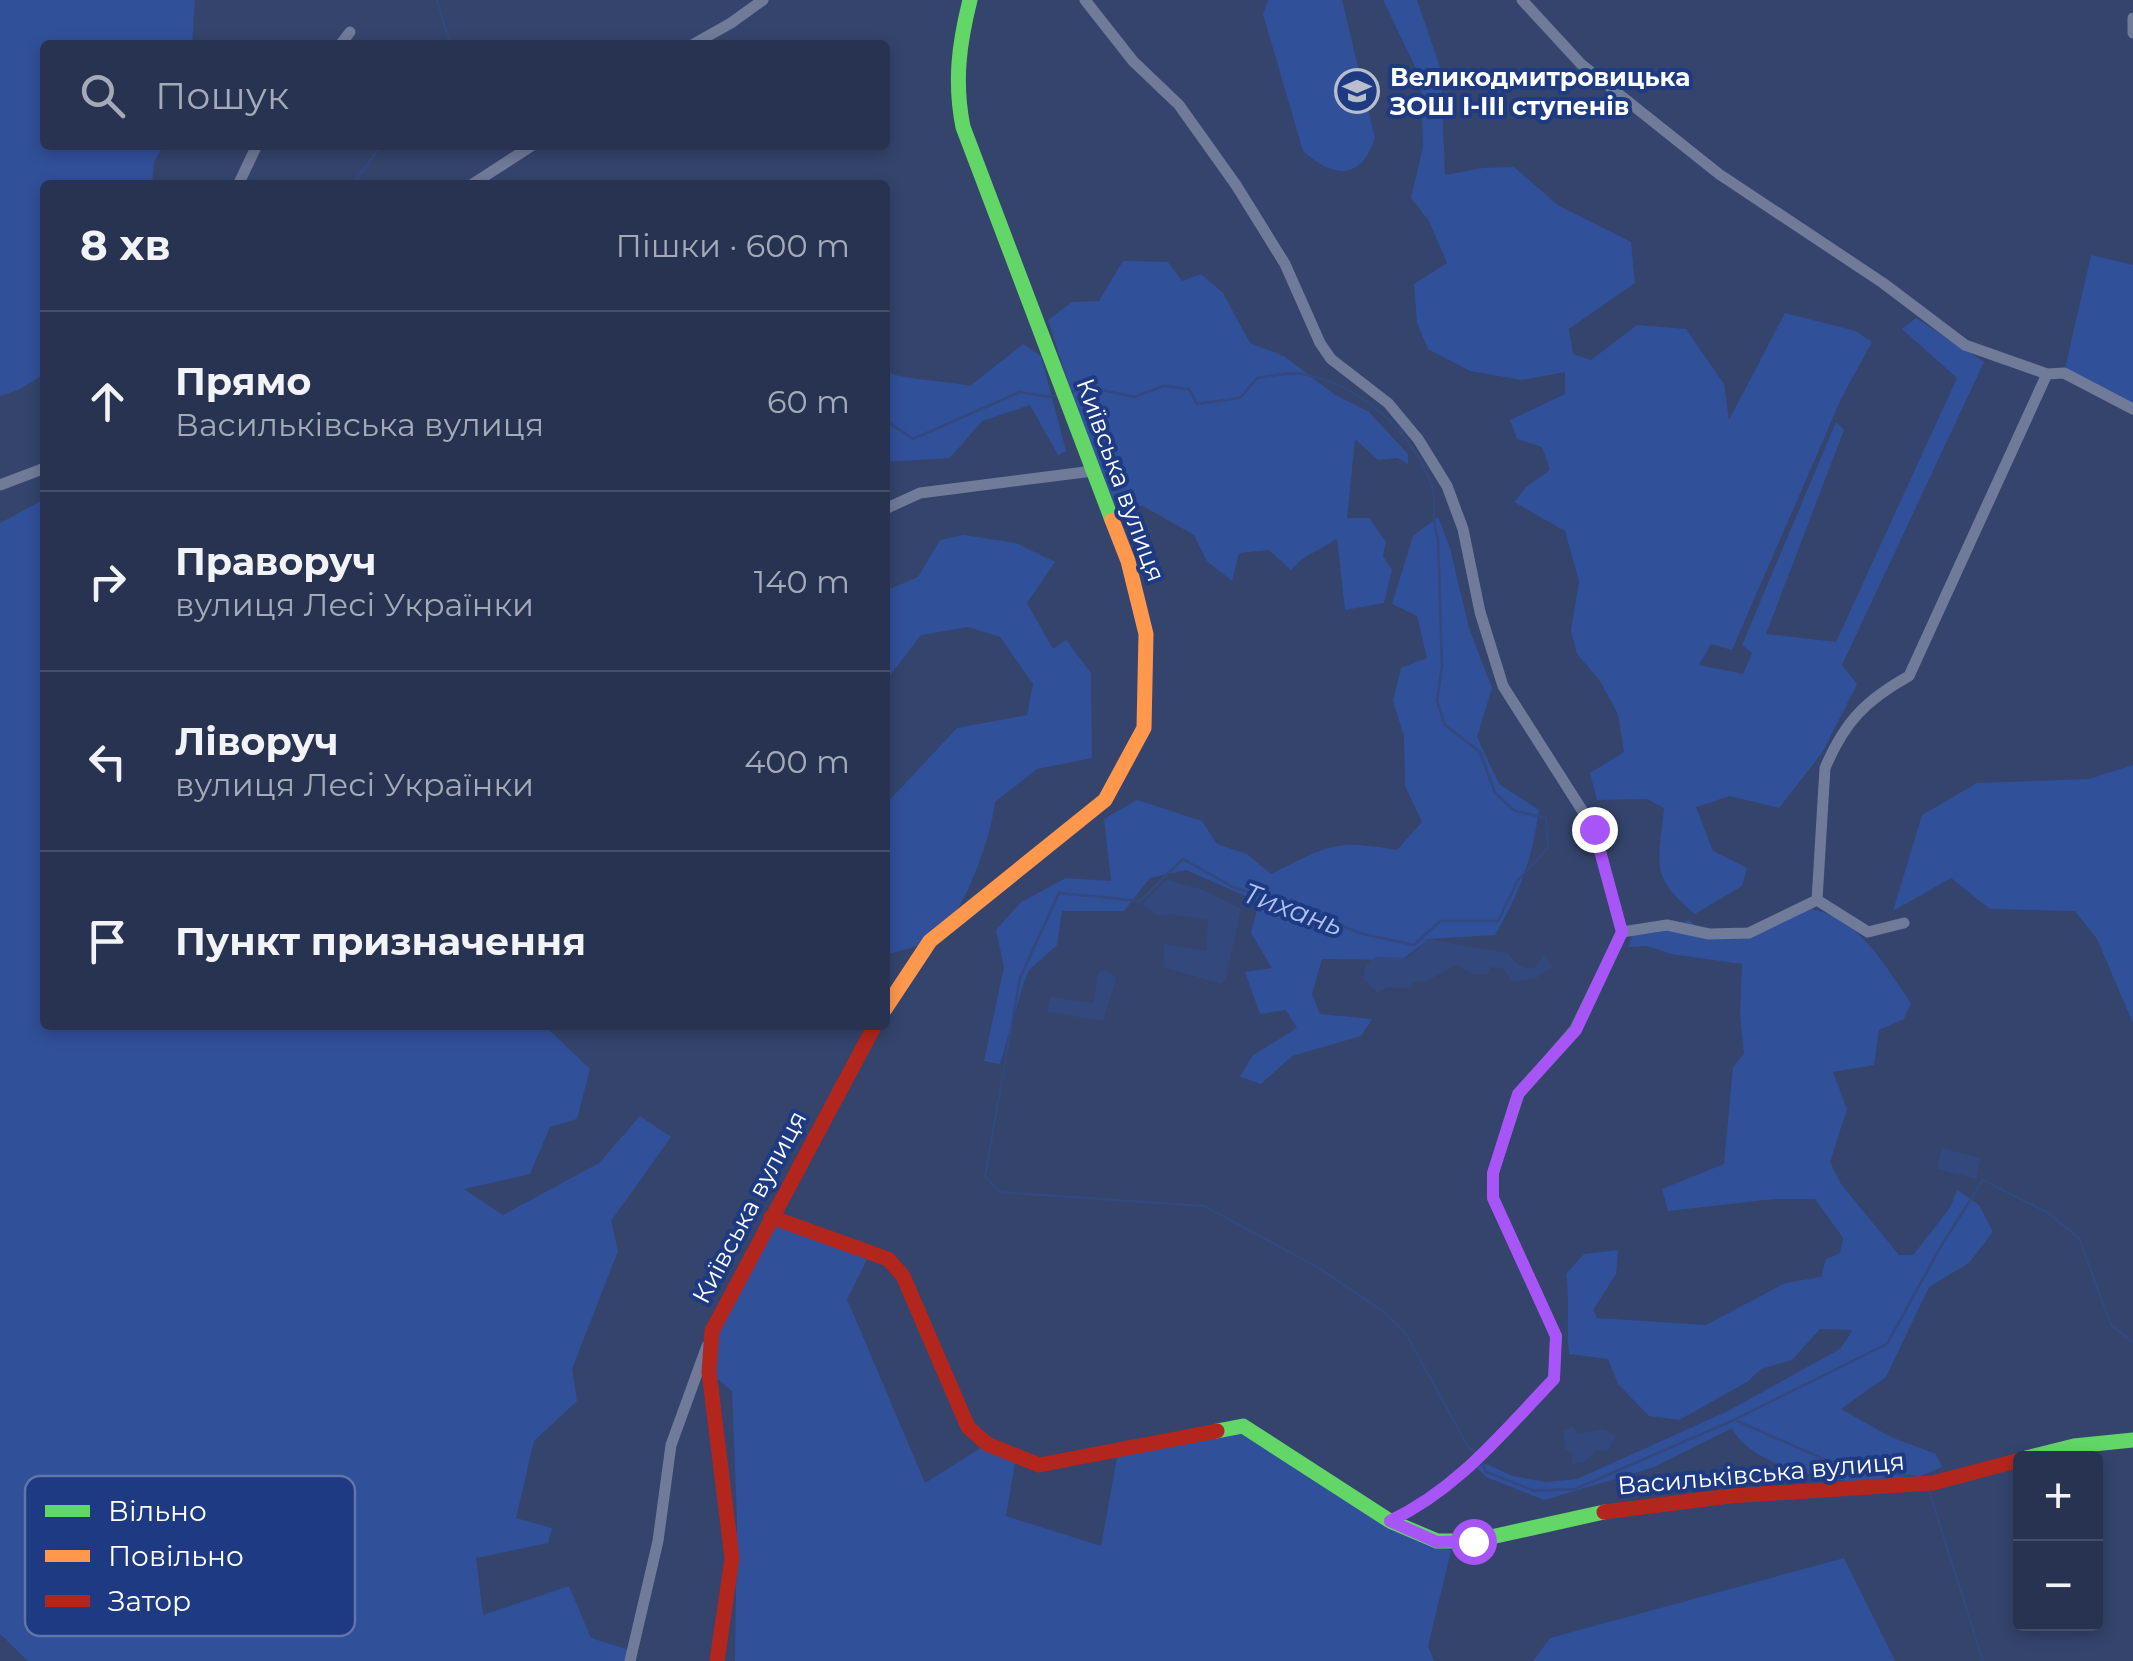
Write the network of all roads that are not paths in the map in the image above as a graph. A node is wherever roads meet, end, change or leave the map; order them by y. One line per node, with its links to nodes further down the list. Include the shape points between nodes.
1 (763, 0): 9 (street)
2 (970, 0): 17 (main road, Київська вулиця, via 954,91 963,127)
3 (1085, 0): 22 (street, via 1133,61 1179,104 1236,185 1284,264 1320,343 1388,403 1447,486 1503,686 1594,829)
4 (1522, 0): 14 (street, via 1580,64 1720,174 1966,345)
5 (2133, 18): 7 (street)
6 (350, 32): 8 (street)
7 (2133, 32)
8 (344, 40)
9 (701, 40)
10 (255, 150): 12 (street)
11 (525, 150): 13 (street)
12 (240, 180)
13 (479, 180)
14 (2047, 374): 15 (street, via 2064,373); 20 (street, via 1909,676 1855,714 1825,768)
15 (2133, 408)
16 (40, 470): 18 (street)
17 (1093, 471): 19 (street, via 920,494); 23 (main road, Київська вулиця, via 1128,561 1146,634 1144,728 1106,800 930,941)
18 (0, 485)
19 (890, 507)
20 (1817, 900): 21 (street, via 1868,932); 22 (street, via 1749,934 1667,925)
21 (1904, 923)
22 (1622, 932): 30 (street, via 1576,1030 1518,1094 1493,1173 1493,1198 1556,1336 1554,1379 1464,1474)
23 (890, 1001)
24 (872, 1030): 25 (main road, Київська вулиця)
25 (771, 1217): 26 (main road, Київська вулиця); 30 (main road, Васильківська вулиця, via 888,1260 902,1276 968,1426 987,1444 1040,1466 1243,1426)
26 (712, 1331): 31 (street, via 671,1445 658,1542); 32 (main road, Київська вулиця, via 709,1372 732,1558)
27 (2133, 1440): 28 (main road, Васильківська вулиця)
28 (2054, 1451)
29 (2013, 1462): 30 (main road, Васильківська вулиця, via 1933,1484 1618,1509 1473,1541 1437,1542)
30 (1390, 1521)
31 (630, 1661)
32 (717, 1661)

